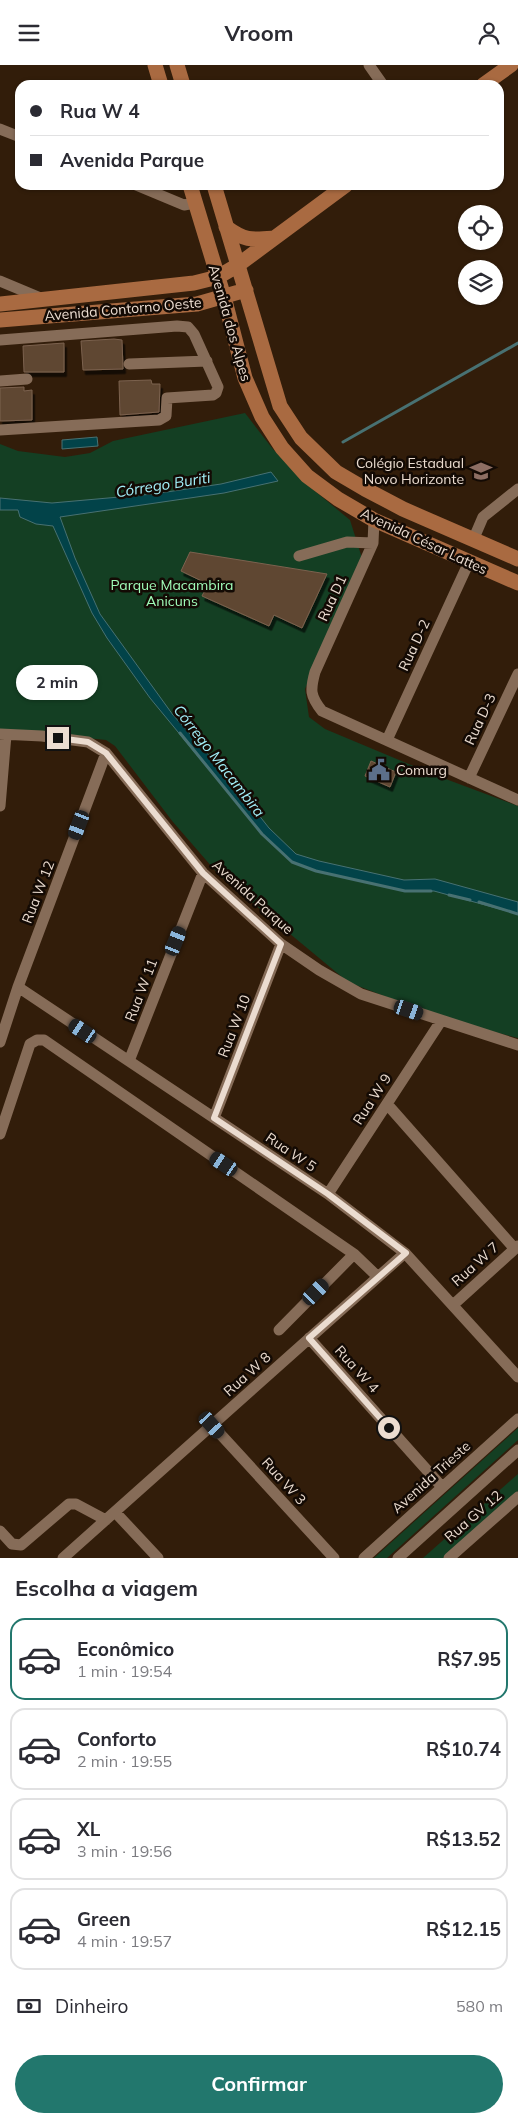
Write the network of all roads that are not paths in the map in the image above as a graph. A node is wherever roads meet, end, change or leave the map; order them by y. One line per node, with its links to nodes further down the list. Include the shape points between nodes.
1 (155, 65): 5 (main road)
2 (178, 65): 6 (main road)
3 (369, 65): 7 (street)
4 (511, 65): 8 (main road)
5 (160, 80)
6 (182, 80)
7 (380, 80)
8 (490, 80)
9 (0, 129): 10 (street)
10 (15, 135)
11 (148, 190): 15 (street, via 184,205)
12 (191, 190): 15 (main road, Avenida dos Alpes)
13 (215, 190): 16 (main road, Avenida dos Alpes)
14 (339, 190): 17 (main road, Avenida Contorno Oeste)
15 (195, 203): 19 (main road, Avenida dos Alpes)
16 (226, 227): 17 (main road, via 248,240); 18 (main road, Avenida dos Alpes)
17 (274, 238): 18 (main road, Avenida Contorno Oeste)
18 (238, 265): 19 (main road, Avenida Contorno Oeste); 21 (main road, Avenida dos Alpes)
19 (218, 277): 22 (main road, Avenida dos Alpes); 23 (main road, Avenida Contorno Oeste, via 194,283)
20 (0, 281): 23 (street)
21 (246, 290): 22 (main road, Avenida Contorno Oeste); 34 (main road, Avenida dos Alpes, via 280,406)
22 (224, 297): 25 (main road, Avenida Contorno Oeste, via 197,303); 35 (main road, Avenida dos Alpes, via 245,378 262,417 282,448)
23 (43, 299): 24 (main road, Avenida Contorno Oeste)
24 (0, 304)
25 (62, 315): 26 (main road, Avenida Contorno Oeste); 27 (street)
26 (0, 320)
27 (64, 335): 28 (street); 29 (street, via 188,327)
28 (0, 340)
29 (207, 361): 30 (street); 33 (street, via 218,387 216,393 167,398 168,411 163,419)
30 (130, 365)
31 (27, 379): 32 (street)
32 (0, 381)
33 (0, 430)
34 (301, 438): 38 (main road, Avenida César Lattes, via 336,472 365,489 403,509)
35 (307, 476): 37 (main road, Avenida César Lattes)
36 (518, 489): 38 (street, via 483,517)
37 (374, 520): 39 (street, Rua D1); 42 (main road, Avenida César Lattes)
38 (474, 538): 41 (main road, Avenida César Lattes)
39 (373, 543): 40 (street, via 347,542); 47 (street, Rua D1, via 314,672 311,687 313,700 322,711)
40 (299, 556)
41 (518, 559)
42 (469, 562): 43 (main road, Avenida César Lattes); 47 (street, Rua D-2)
43 (518, 583)
44 (518, 674): 45 (street, Rua D-3)
45 (513, 696): 49 (street, Rua D-3)
46 (3, 734): 48 (street, Avenida Parque, via 88,742); 51 (street)
47 (387, 740): 49 (street)
48 (106, 753): 52 (street, Avenida Parque); 54 (street, Rua W 12)
49 (469, 778): 50 (street)
50 (518, 800)
51 (0, 806)
52 (203, 873): 53 (street, Avenida Parque); 58 (street, Rua W 11)
53 (281, 944): 55 (street, Avenida Parque, via 361,994); 60 (street, Rua W 10)
54 (18, 987): 56 (street, Rua W 12); 58 (street, Rua W 5)
55 (441, 1021): 57 (street, Avenida Parque); 59 (street, Rua W 9)
56 (0, 1042)
57 (518, 1045)
58 (129, 1061): 60 (street, Rua W 5)
59 (387, 1103): 62 (street, Rua W 9); 63 (street)
60 (214, 1118): 62 (street, Rua W 5)
61 (0, 1134): 65 (street, via 30,1044 44,1040)
62 (328, 1194): 64 (street, Rua W 5)
63 (517, 1247): 67 (street, Rua W 7)
64 (406, 1253): 66 (street, Rua W 8); 67 (street, Rua W 5)
65 (354, 1254): 66 (street); 68 (street)
66 (378, 1277): 69 (street, Rua W 8)
67 (452, 1305): 70 (street, Rua W 5)
68 (278, 1329)
69 (309, 1338): 72 (street, Rua W 8); 74 (street, Rua W 4)
70 (518, 1377)
71 (518, 1419): 74 (street, Avenida Trieste)
72 (212, 1425): 76 (street, Rua W 8); 81 (street, Rua W 3)
73 (518, 1450): 83 (street)
74 (442, 1487): 82 (street, Avenida Trieste)
75 (518, 1497): 84 (street, Rua GV 12)
76 (115, 1512): 77 (street, Rua W 8); 80 (street)
77 (106, 1520): 78 (street, via 76,1504 69,1504 21,1545 12,1544); 79 (street, Rua W 8)
78 (0, 1531)
79 (63, 1558)
80 (158, 1558)
81 (334, 1558)
82 (364, 1558)
83 (398, 1558)
84 (449, 1558)

